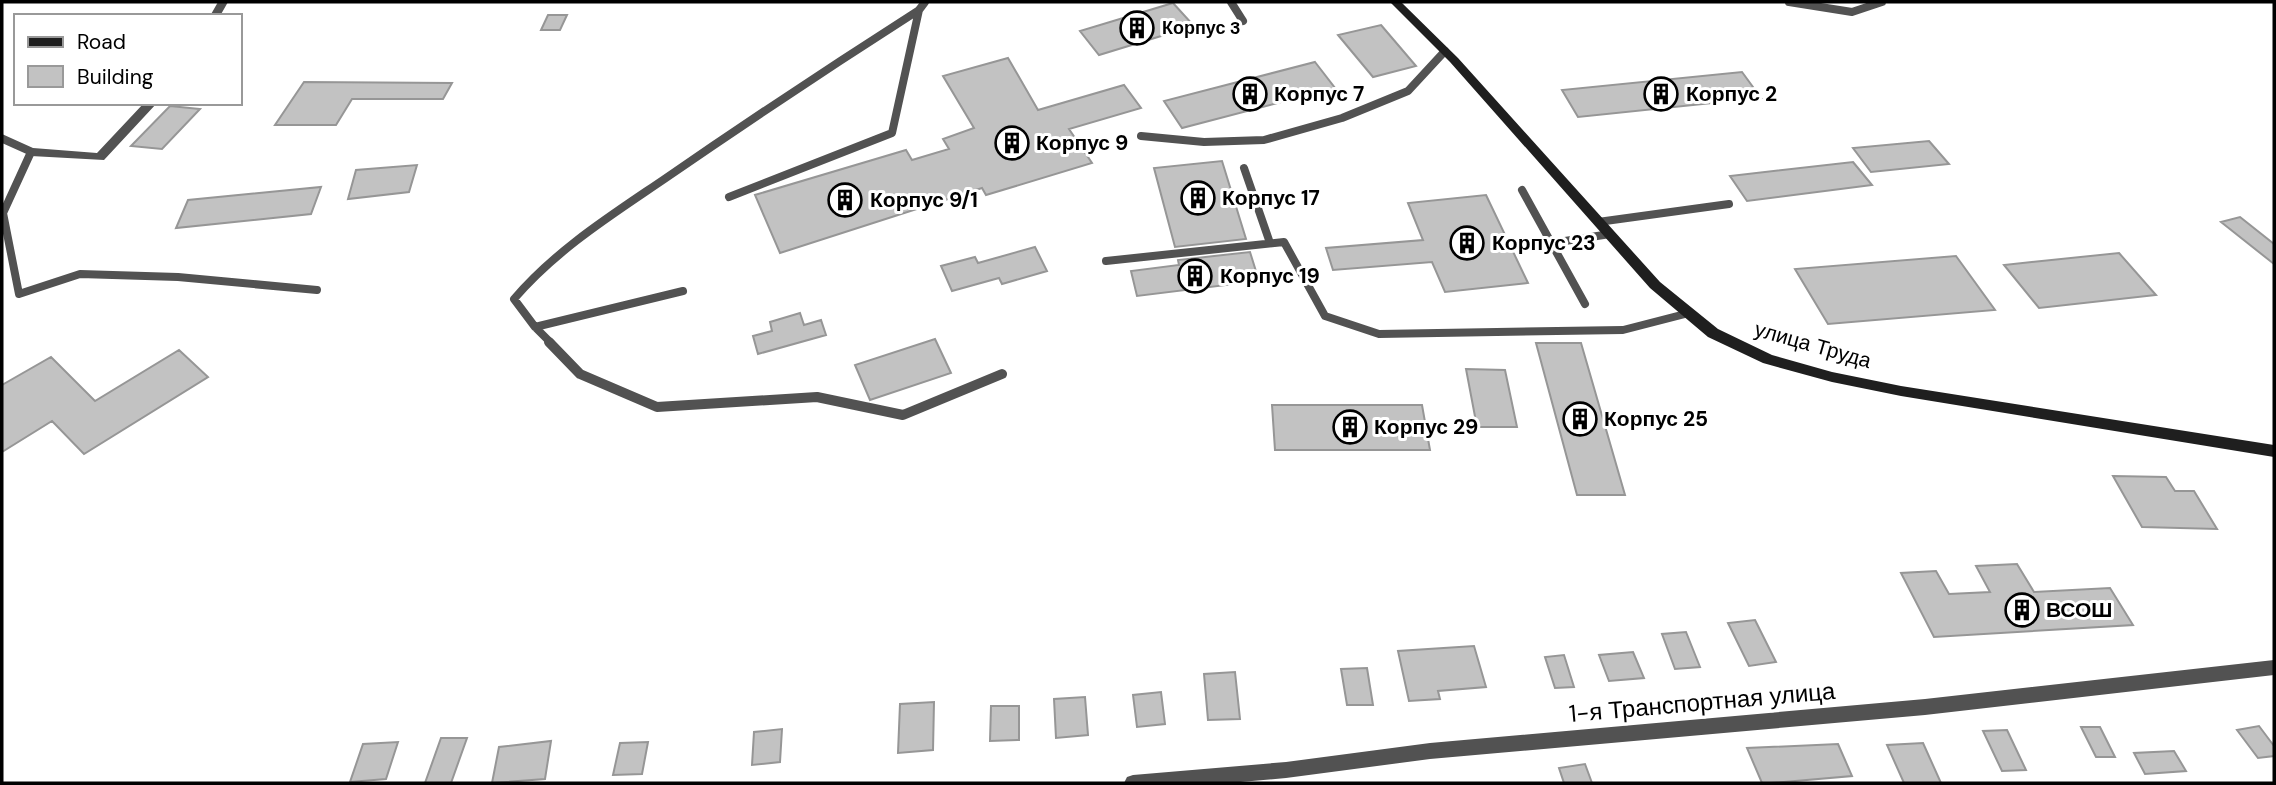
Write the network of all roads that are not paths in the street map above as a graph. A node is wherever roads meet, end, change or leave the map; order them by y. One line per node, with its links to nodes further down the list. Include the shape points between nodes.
1 (1231, 2): 6 (lane)
2 (1395, 2): 7 (street, улица Труда)
3 (1790, 2): 4 (lane, via 1852,12)
4 (1882, 2)
5 (922, 6): 14 (lane, via 892,133); 25 (lane, via 614,213 527,281 514,299)
6 (1243, 21)
7 (1445, 51): 9 (lane, via 1408,91 1342,118 1264,140 1204,142); 16 (street, улица Труда)
8 (149, 105): 11 (street, via 100,158)
9 (1141, 136)
10 (2, 138): 11 (street)
11 (30, 152): 21 (lane, via 3,213 19,294 80,274 178,276)
12 (1244, 168): 18 (lane)
13 (1522, 190): 19 (lane)
14 (729, 197)
15 (1729, 204): 16 (lane)
16 (1598, 222): 17 (street, улица Труда)
17 (1610, 234): 19 (lane); 24 (street, улица Труда, via 1655,285)
18 (1270, 243): 20 (lane); 24 (lane, via 1284,242 1325,316 1379,334 1623,330)
19 (1552, 243): 23 (lane)
20 (1106, 261)
21 (317, 290)
22 (683, 291): 25 (lane)
23 (1585, 304)
24 (1689, 313): 27 (street, улица Труда, via 1713,333 1769,359 1832,377)
25 (535, 327): 26 (lane, via 580,374 657,407 817,397 903,415)
26 (1002, 374)
27 (2274, 451)
28 (2274, 667): 29 (street, 1-я Транспортная улица, via 1926,707 1430,751)
29 (1288, 777): 30 (street, 1-я Транспортная улица)
30 (1133, 783)

